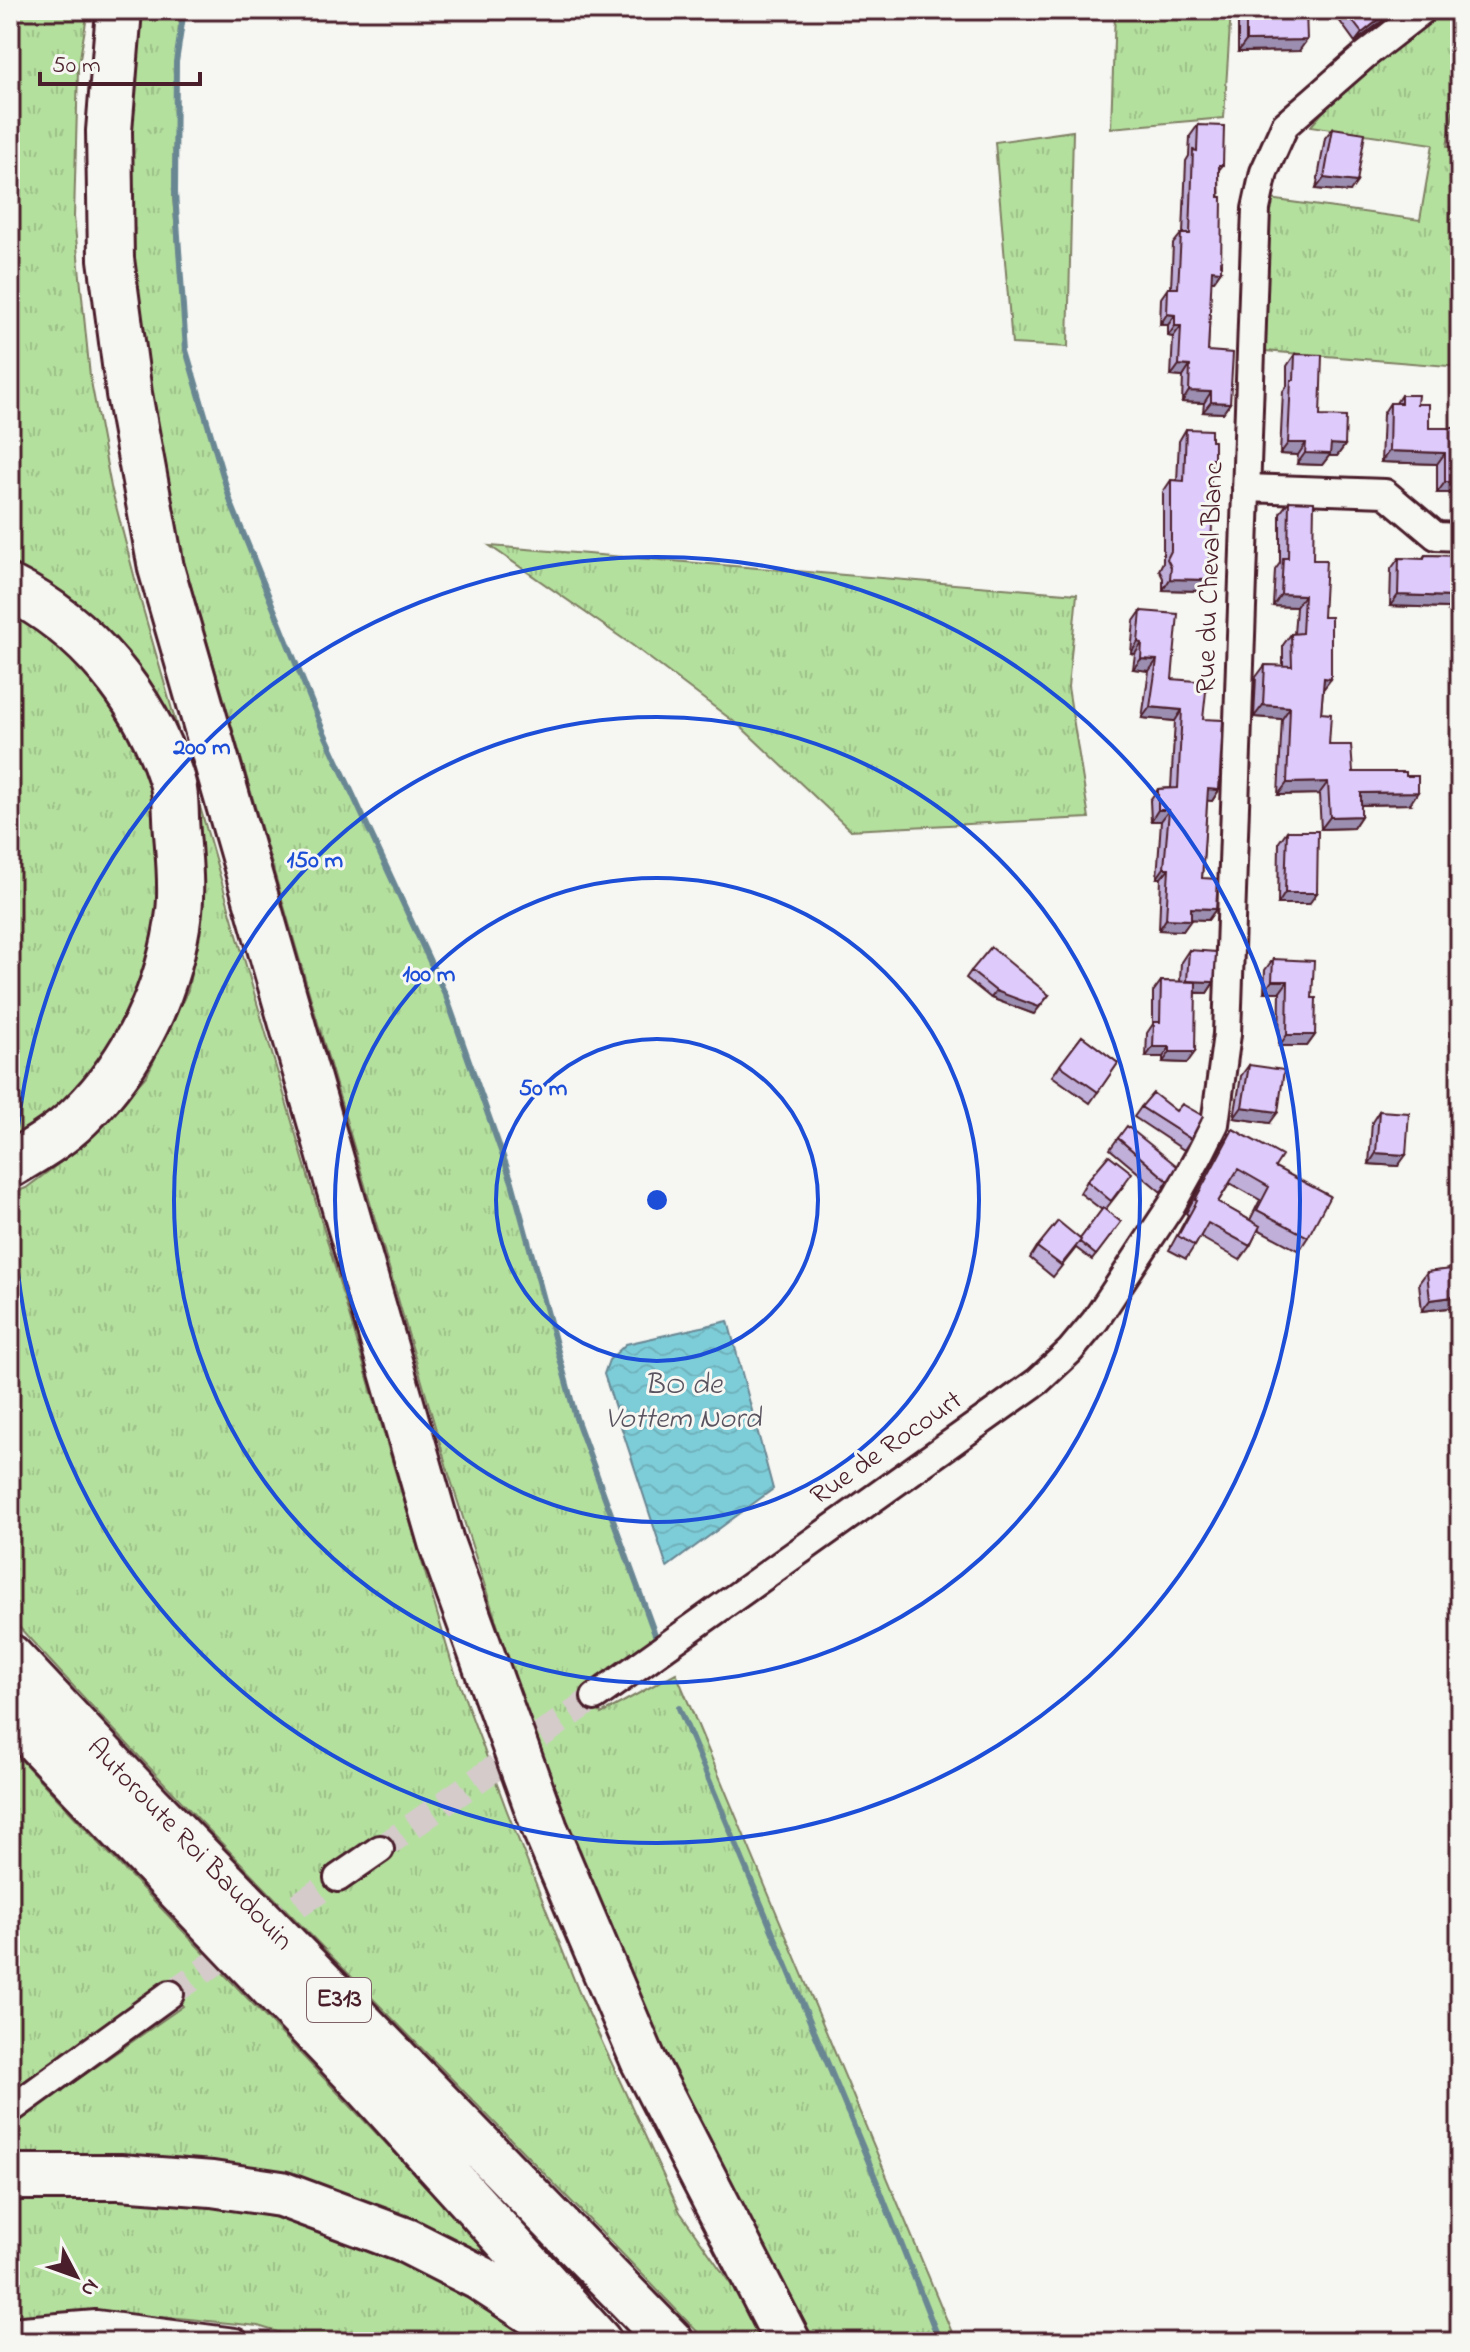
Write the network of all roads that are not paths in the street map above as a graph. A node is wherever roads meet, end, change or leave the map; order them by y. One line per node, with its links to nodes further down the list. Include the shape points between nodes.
1 (119, 10): 21 (highway, via 109,131 111,259 129,394 165,583 441,1542 545,1829 643,2060)
2 (1423, 10): 3 (street, Rue du Cheval Blanc, via 1285,125 1264,172 1256,209)
3 (1246, 488): 4 (street, via 1385,493 1436,536); 7 (street, Rue du Cheval Blanc, via 1227,1034 1215,1124)
4 (1460, 537)
5 (10, 588): 6 (highway, via 38,602 103,657 141,711 172,780 180,910 149,1021 116,1073 79,1117)
6 (10, 1165)
7 (1171, 1206): 9 (street, Rue de Rocourt, via 1095,1321 1038,1381)
8 (10, 1657): 20 (highway, Autoroute Roi Baudouin / E313)
9 (595, 1697)
10 (10, 1713): 19 (highway, E313, via 366,2085)
11 (380, 1849): 12 (street)
12 (338, 1878)
13 (170, 1994): 14 (street)
14 (10, 2110)
15 (10, 2177): 18 (highway, via 120,2177 281,2194 407,2241 480,2278)
16 (10, 2331): 17 (street, via 96,2324)
17 (235, 2342)
18 (578, 2342)
19 (599, 2342)
20 (671, 2342)
21 (788, 2342)

